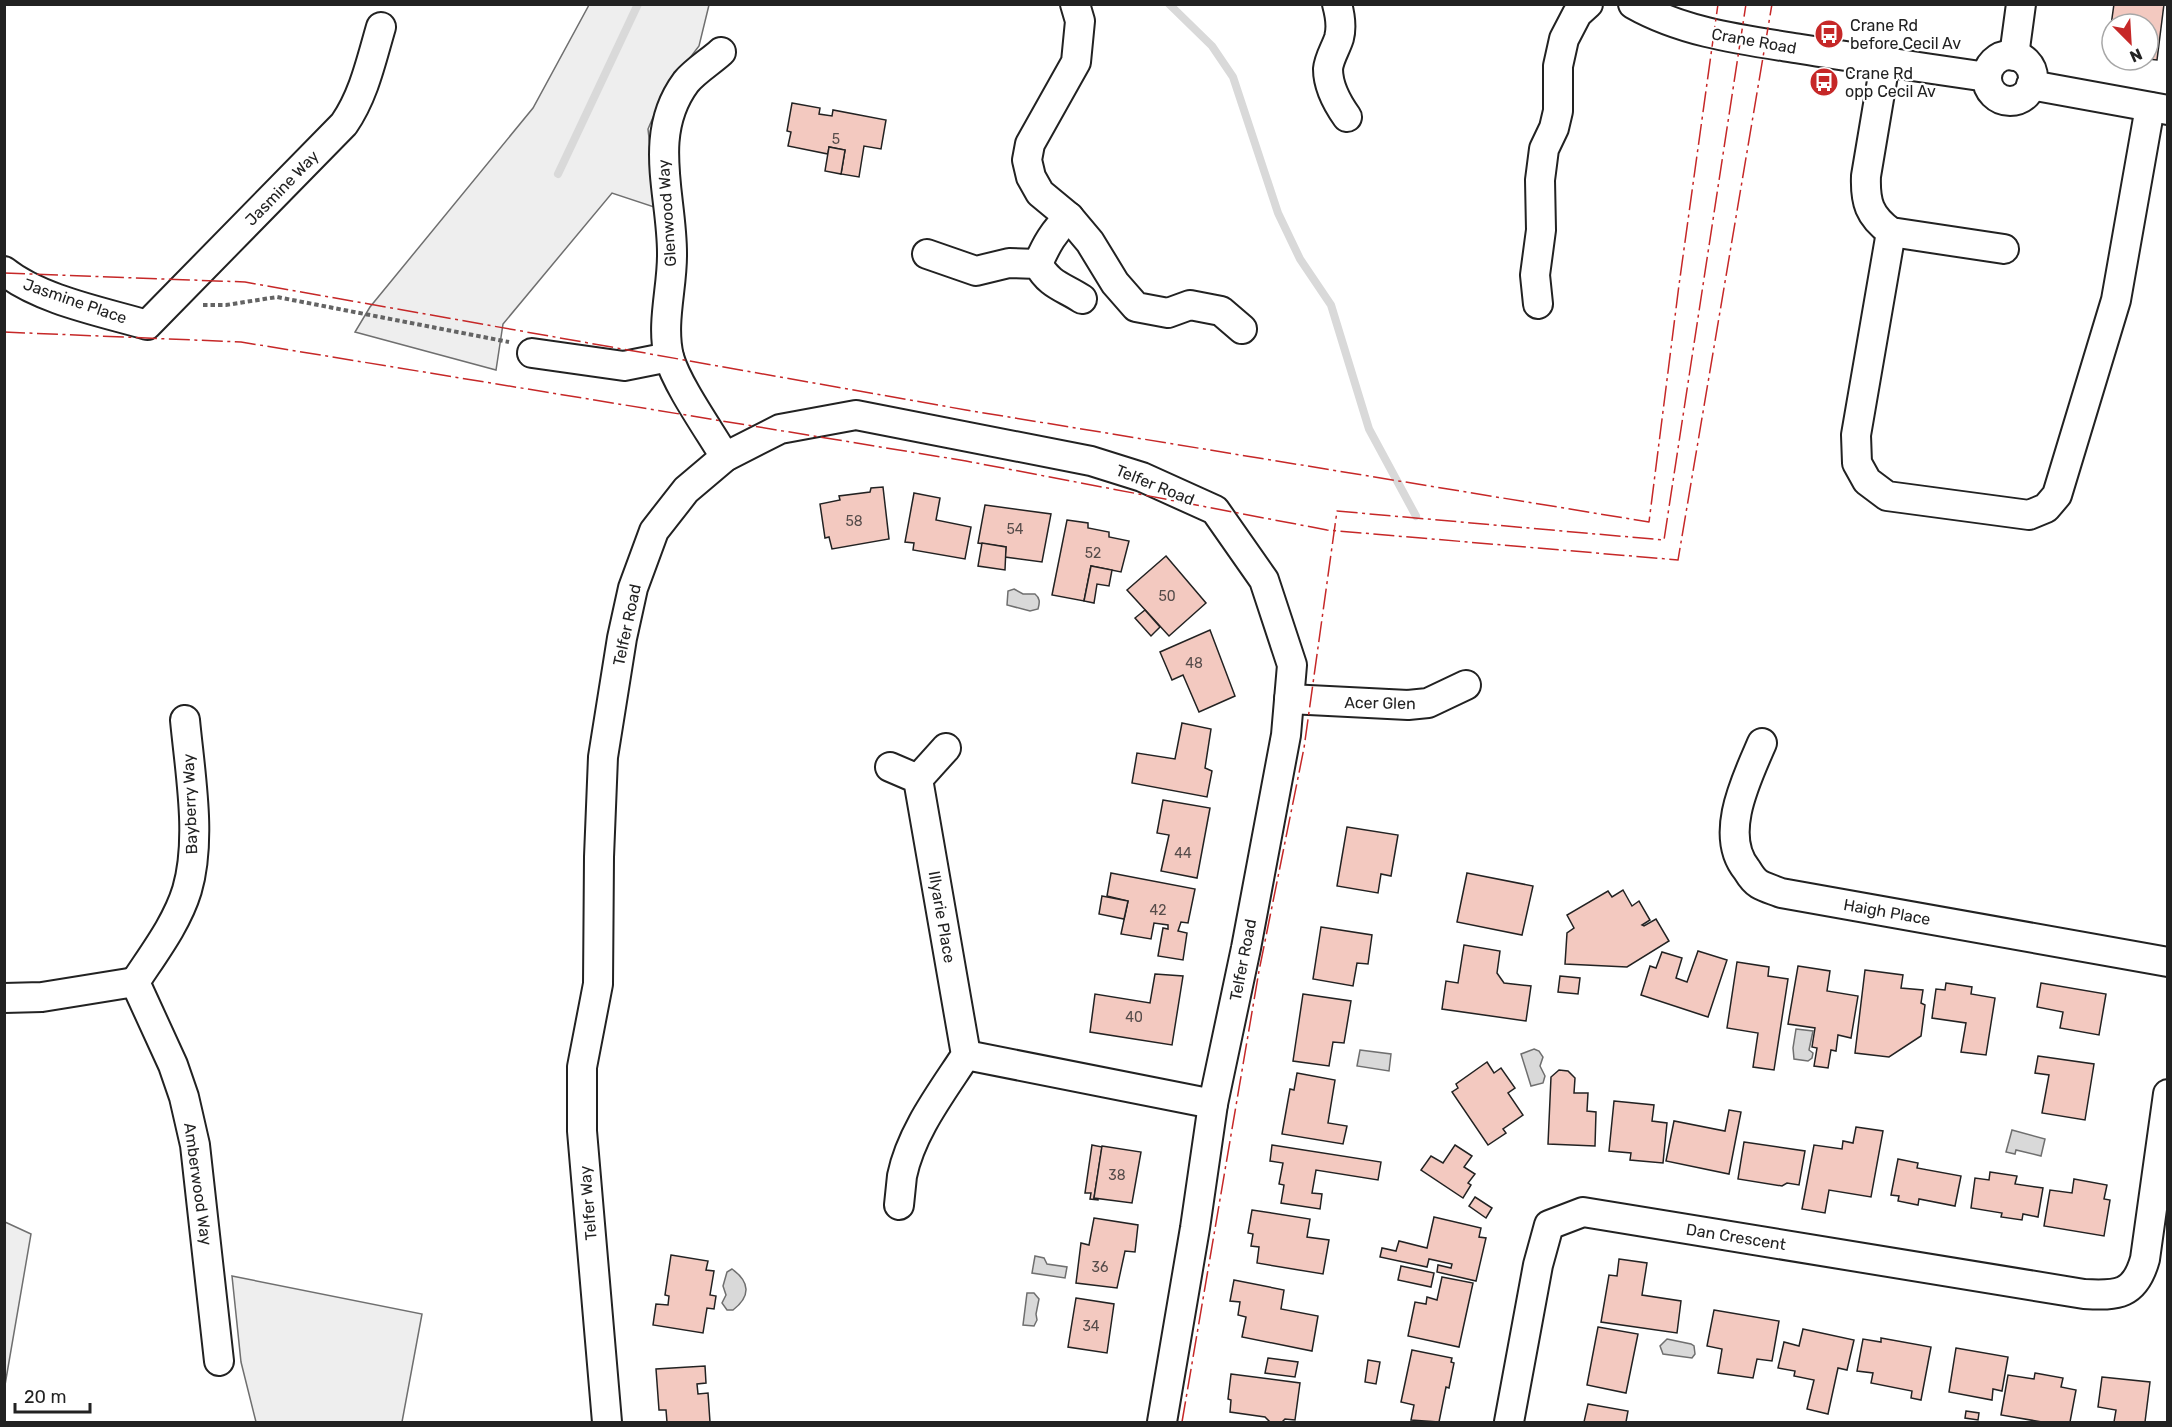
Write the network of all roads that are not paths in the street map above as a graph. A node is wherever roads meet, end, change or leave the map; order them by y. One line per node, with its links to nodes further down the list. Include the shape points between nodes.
1 (1075, 4): 14 (street, via 1080,21 1076,62 1030,144 1027,160 1040,194)
2 (1337, 4): 13 (street, via 1340,36 1328,67 1336,101)
3 (1587, 4): 21 (street, via 1564,39 1558,66 1558,111 1544,149 1535,275)
4 (1633, 4): 9 (street, Crane Road, via 1698,30)
5 (2021, 4): 8 (street)
6 (381, 27): 22 (street, Jasmine Way, via 364,85 344,124)
7 (721, 52): 25 (street, Glenwood Way, via 687,82 669,114 663,151 672,255 665,326)
8 (2014, 56): 10 (street, via 1996,60); 11 (street, via 2025,61 2031,70)
9 (1885, 63): 10 (street, Crane Road); 15 (street, via 1866,193 1878,222)
10 (1987, 77): 11 (street, via 1991,90 2006,100 2019,98)
11 (2031, 85): 12 (street)
12 (2159, 108): 15 (street, via 2116,300 2057,495 2046,508 2028,516 1887,496 1867,481 1857,463 1856,435)
13 (1347, 117)
14 (1069, 217): 18 (street, via 1056,228); 23 (street, via 1136,307 1168,313 1190,305 1221,311)
15 (1891, 232): 16 (street)
16 (2004, 249)
17 (927, 254): 18 (street, via 976,270 1009,263)
18 (1038, 264): 20 (street, via 1054,284)
19 (4, 271): 22 (street, Jasmine Place, via 45,294)
20 (1082, 299)
21 (1538, 304)
22 (147, 326)
23 (1242, 329)
24 (532, 353): 25 (street, via 624,366)
25 (669, 357): 26 (street, Glenwood Way)
26 (725, 457): 28 (street, Telfer Road, via 780,429 856,415 1091,461 1142,477 1215,510 1264,580 1292,665); 36 (street, Telfer Road, via 686,490 654,531 633,588 603,757)
27 (1466, 685): 28 (street, Acer Glen, via 1418,704)
28 (1289, 699): 40 (street, Telfer Road, via 1286,735 1248,938)
29 (185, 720): 35 (street, Bayberry Way, via 193,859 177,914)
30 (1762, 743): 34 (street, Haigh Place, via 1743,787 1735,819 1735,845 1743,866 1757,883 1780,893)
31 (946, 748): 33 (street)
32 (890, 767): 33 (street)
33 (918, 779): 38 (street, Illyarie Place)
34 (2168, 962)
35 (135, 982): 37 (street, via 42,997); 43 (street, Amberwood Way, via 173,1065 195,1146)
36 (598, 984): 44 (street, Telfer Way, via 582,1067 582,1131)
37 (4, 998)
38 (966, 1055): 40 (street); 41 (street, via 912,1148)
39 (2167, 1098): 42 (street)
40 (1213, 1104): 45 (street, Telfer Road)
41 (899, 1205)
42 (2160, 1218): 46 (street, Dan Crescent, via 2135,1284 2115,1295 2084,1294 1583,1212 1549,1224)
43 (219, 1361)
44 (608, 1422)
45 (1162, 1422)
46 (1509, 1422)

